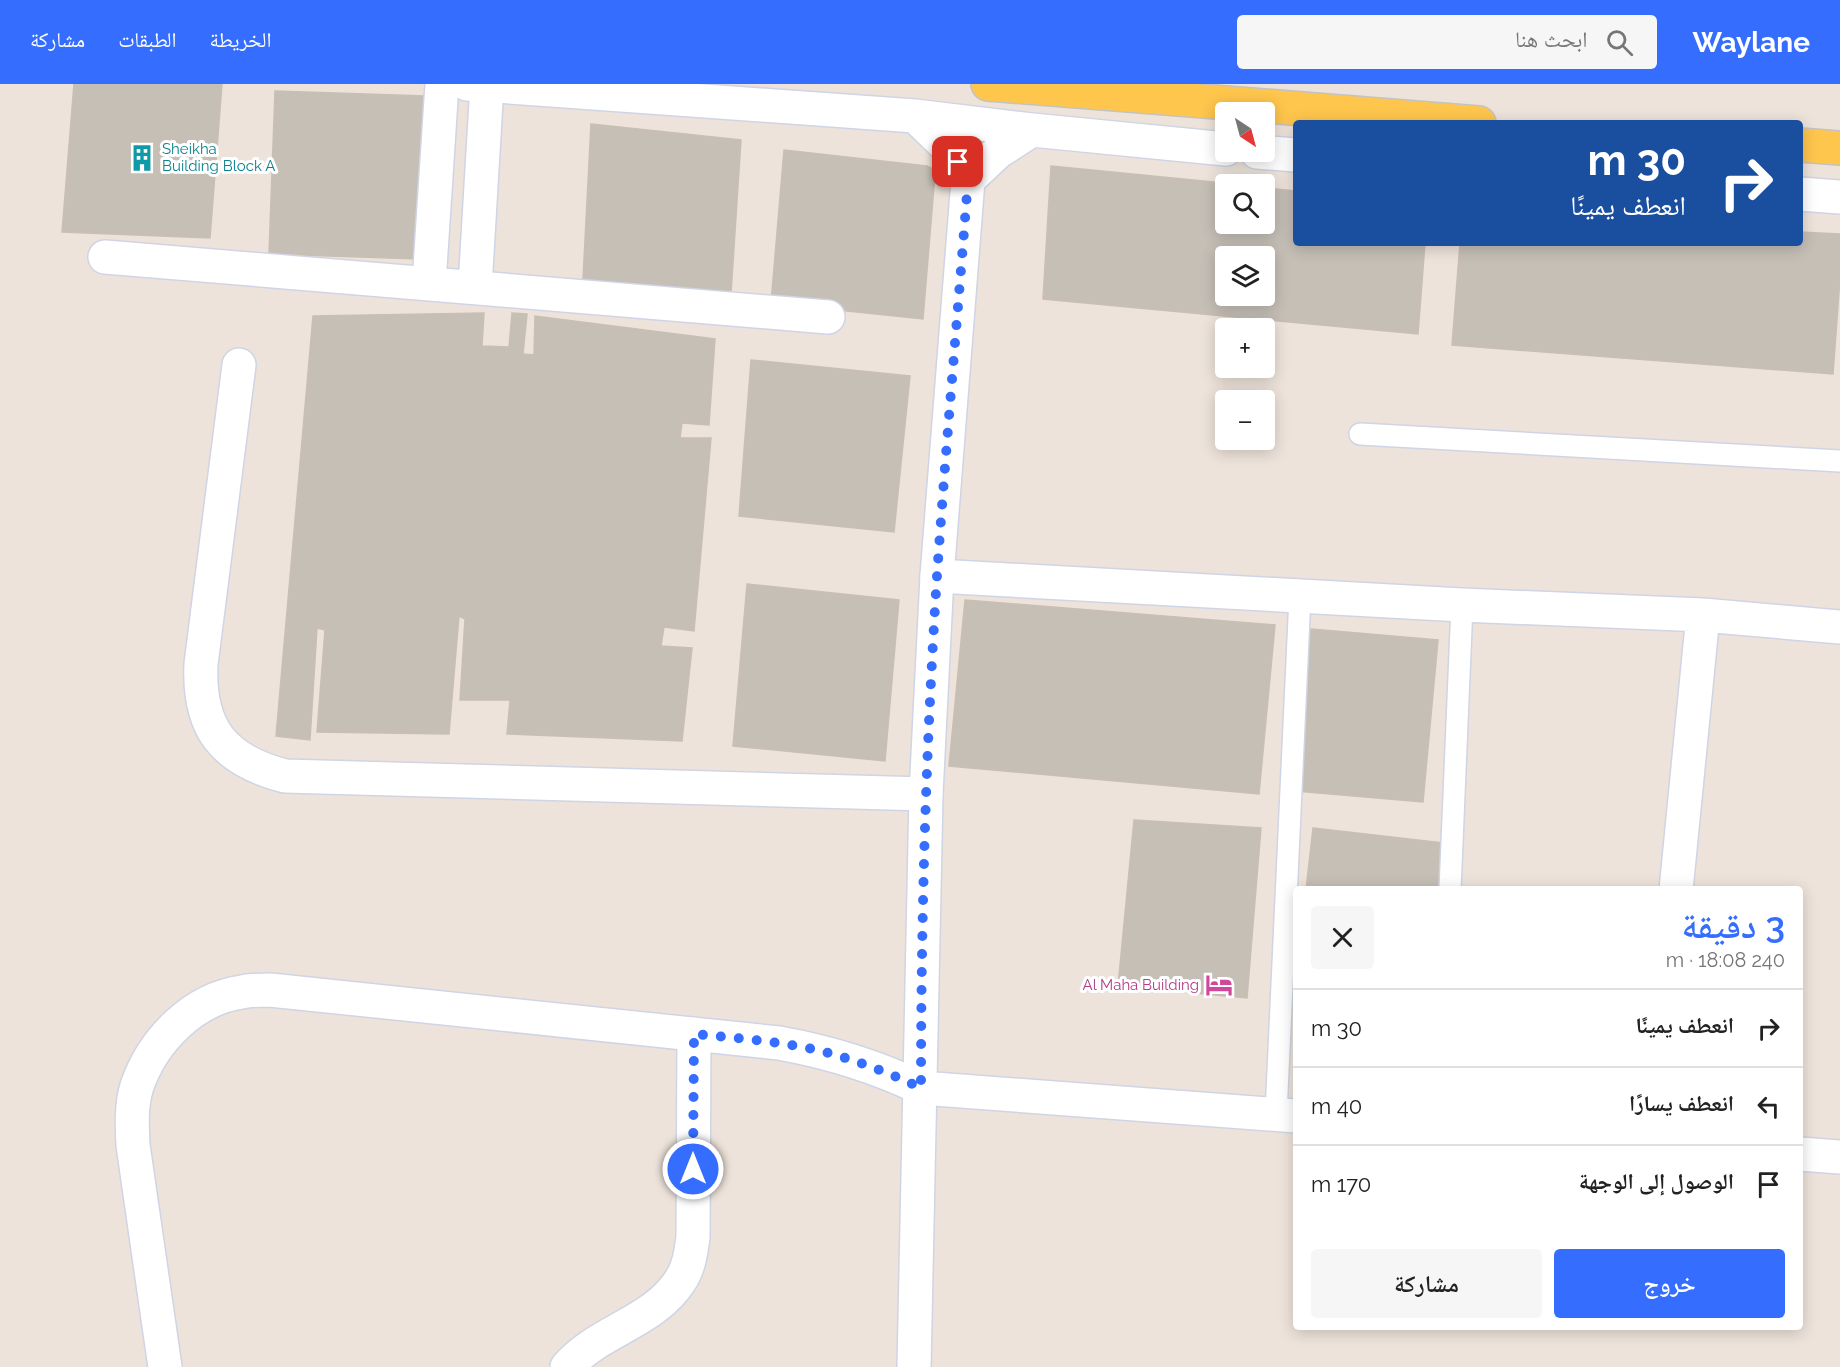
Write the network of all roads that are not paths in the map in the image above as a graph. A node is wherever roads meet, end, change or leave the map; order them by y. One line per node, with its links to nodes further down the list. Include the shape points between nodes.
1 (442, 84): 16 (street)
2 (988, 84): 5 (main road)
3 (477, 85): 4 (street); 17 (street)
4 (915, 116): 6 (street); 12 (street, via 945,145)
5 (1441, 120)
6 (1032, 130): 8 (street); 12 (street, via 998,152)
7 (1803, 145): 9 (main road)
8 (1215, 147)
9 (1840, 148)
10 (1275, 153): 11 (street)
11 (1293, 155)
12 (968, 180): 22 (street)
13 (1803, 194): 14 (street)
14 (1840, 196)
15 (105, 257): 16 (street)
16 (429, 284): 17 (street)
17 (475, 287): 18 (street)
18 (828, 317)
19 (239, 365): 27 (street, via 200,690 206,715 218,738 237,757 259,769 285,776)
20 (1360, 434): 21 (lane)
21 (1840, 461)
22 (937, 576): 23 (street); 27 (street)
23 (1300, 596): 24 (street); 32 (lane)
24 (1462, 605): 25 (street); 28 (lane)
25 (1703, 615): 26 (street); 29 (street)
26 (1840, 627)
27 (926, 794): 31 (street)
28 (1450, 886)
29 (1676, 886)
30 (694, 1034): 31 (street, via 816,1050 861,1062); 35 (street, via 270,990 241,992 212,1001 187,1016 165,1035 148,1060 137,1087 132,1116); 36 (street, via 690,1259 667,1298 596,1342)
31 (921, 1088): 32 (street); 37 (street)
32 (1286, 1115)
33 (1803, 1154): 34 (street)
34 (1840, 1157)
35 (165, 1367)
36 (567, 1367)
37 (914, 1367)

